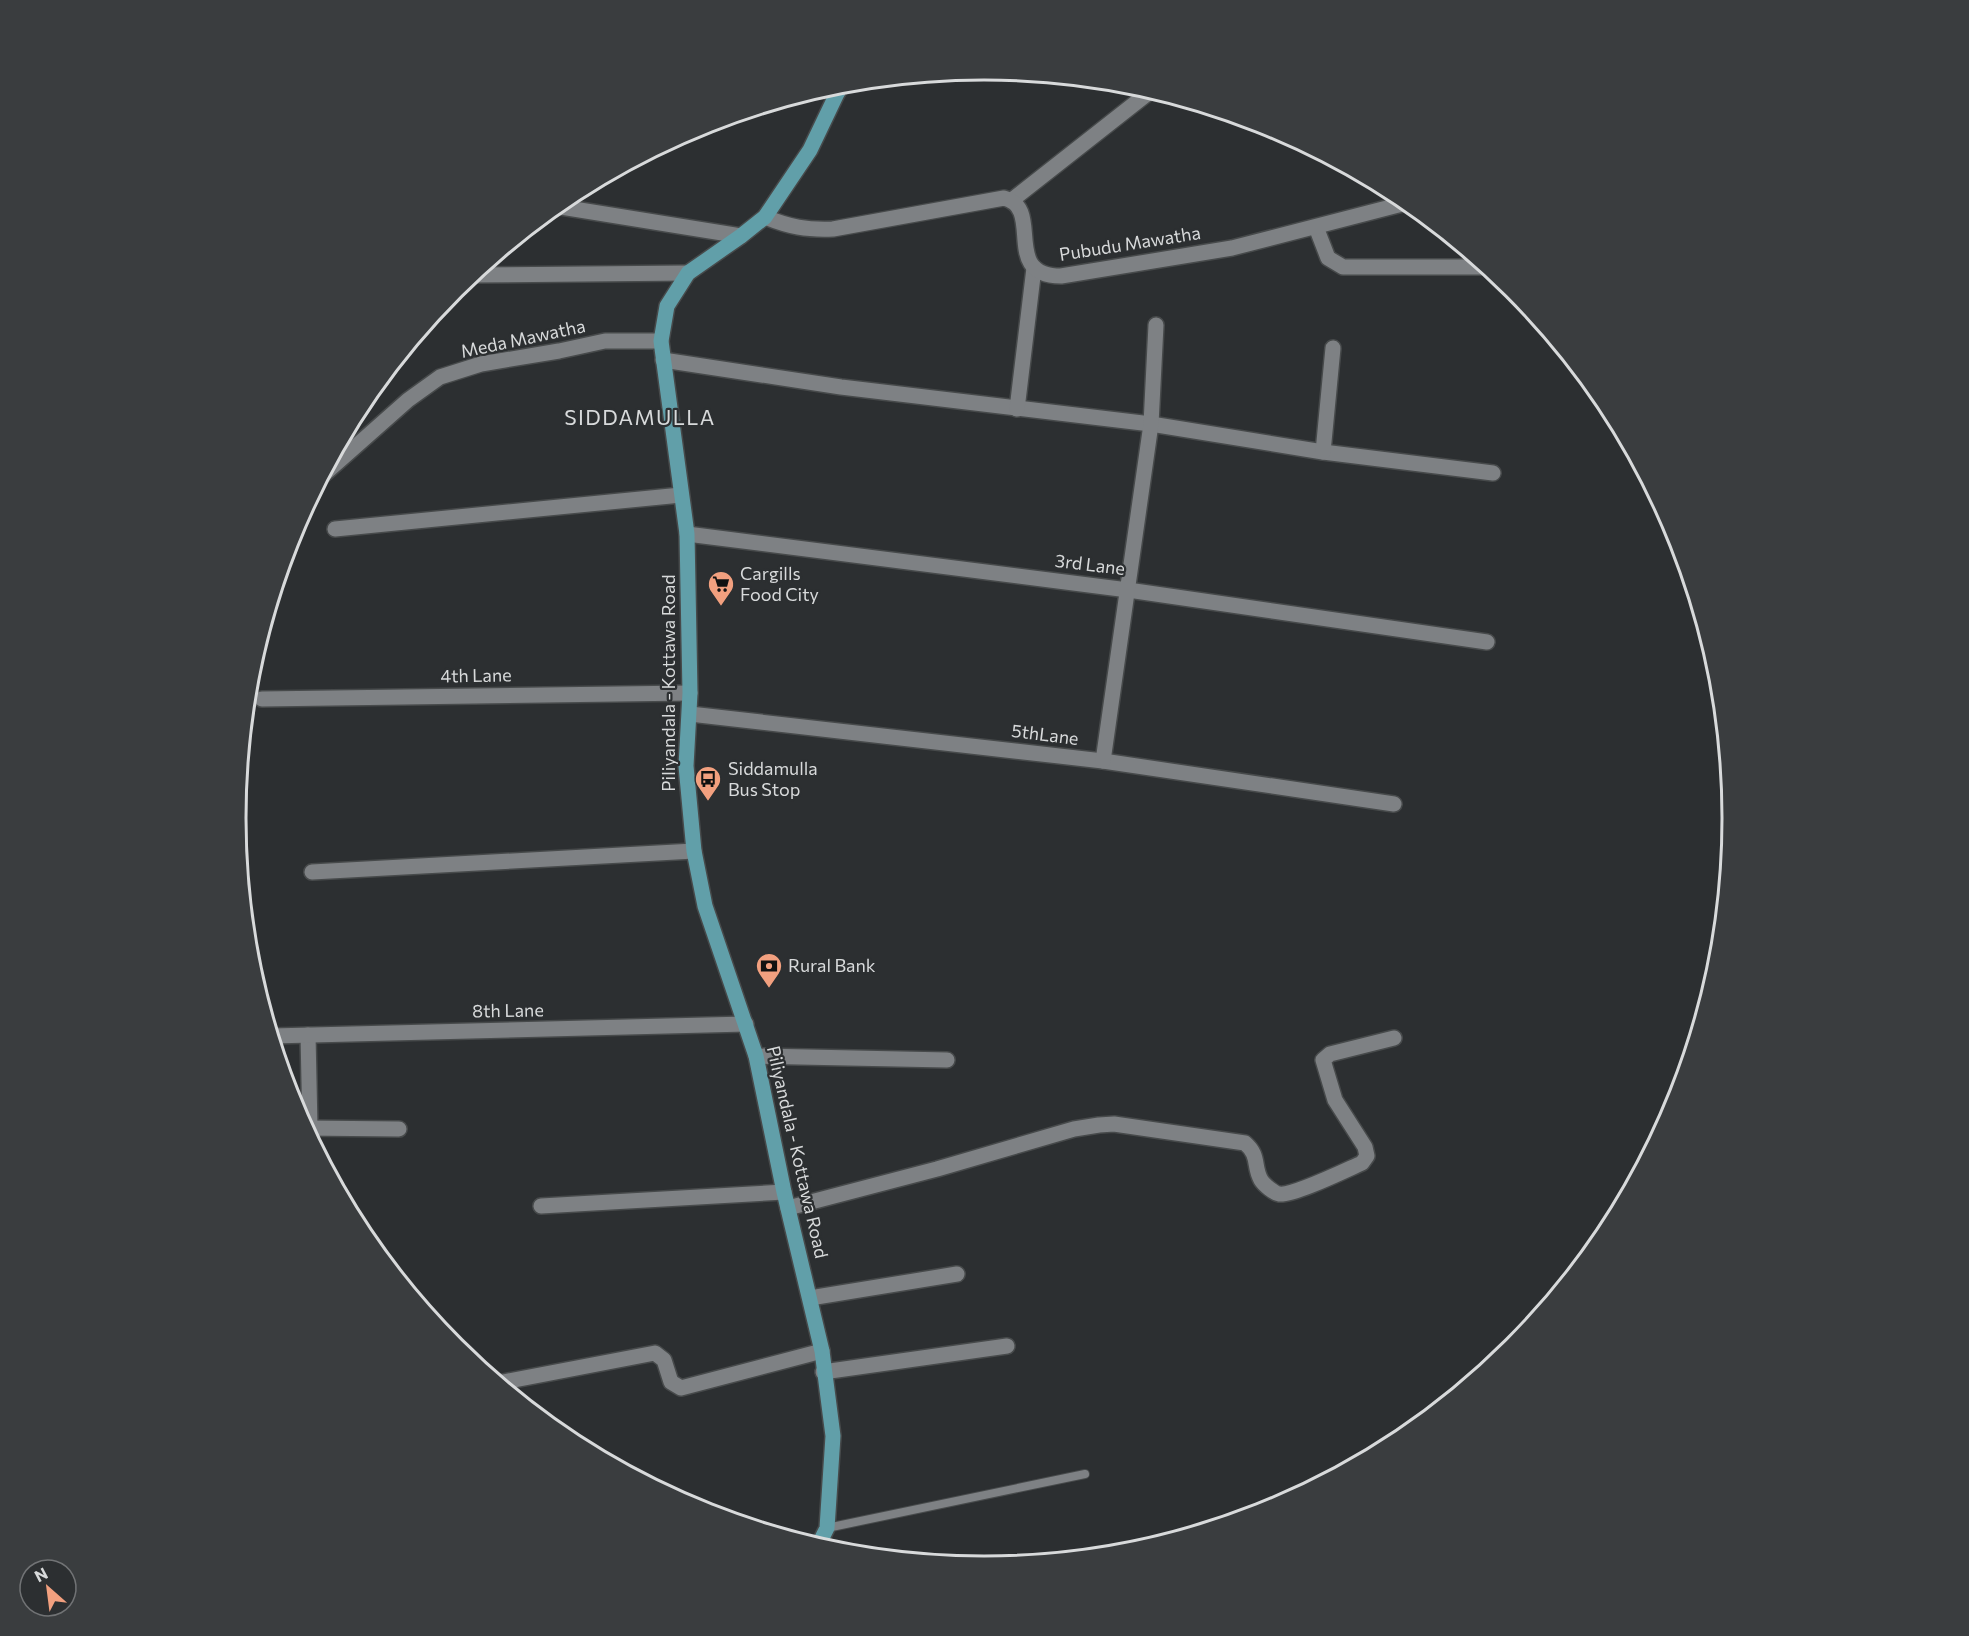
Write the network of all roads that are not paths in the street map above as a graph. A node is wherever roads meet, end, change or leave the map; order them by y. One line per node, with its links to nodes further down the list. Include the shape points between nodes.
1 (837, 95): 6 (main road, Piliyandala - Kottawa Road, via 810,150)
2 (1143, 97): 3 (street)
3 (1012, 200): 6 (street, via 994,199 833,229 791,227); 10 (street, Pubudu Mawatha, via 1023,216 1025,247)
4 (1397, 205): 7 (street, Pubudu Mawatha)
5 (568, 208): 8 (street)
6 (765, 217): 8 (main road, Piliyandala - Kottawa Road)
7 (1316, 227): 9 (street, via 1328,258 1343,267); 10 (street, Pubudu Mawatha, via 1232,248 1073,274 1049,276)
8 (741, 236): 11 (main road, Piliyandala - Kottawa Road)
9 (1475, 267)
10 (1034, 268): 17 (street)
11 (688, 273): 12 (street); 14 (main road, Piliyandala - Kottawa Road, via 668,306)
12 (485, 275)
13 (1156, 325): 18 (street)
14 (661, 341): 16 (main road, Piliyandala - Kottawa Road); 20 (street, Meda Mawatha, via 605,341 481,364 440,377 408,399)
15 (1333, 348): 19 (street)
16 (663, 360): 17 (street); 22 (main road, Piliyandala - Kottawa Road)
17 (1017, 410): 18 (street)
18 (1151, 424): 19 (street); 25 (street)
19 (1323, 452): 21 (street)
20 (338, 462)
21 (1493, 473)
22 (681, 495): 23 (street); 24 (main road, Piliyandala - Kottawa Road)
23 (335, 529)
24 (687, 534): 25 (street, 3rd Lane); 27 (main road, Piliyandala - Kottawa Road)
25 (1128, 590): 26 (street, 3rd Lane); 30 (street)
26 (1487, 642)
27 (690, 693): 28 (street, 4th Lane); 29 (main road, Piliyandala - Kottawa Road)
28 (262, 699)
29 (690, 714): 30 (street, 5thLane); 32 (main road, Piliyandala - Kottawa Road, via 686,766)
30 (1103, 761): 31 (street, 5thLane)
31 (1394, 804)
32 (694, 851): 33 (street); 34 (main road, Piliyandala - Kottawa Road, via 705,906)
33 (312, 872)
34 (746, 1024): 35 (street, 8th Lane); 38 (main road, Piliyandala - Kottawa Road)
35 (308, 1035): 36 (street, 8th Lane); 40 (street)
36 (279, 1036)
37 (1394, 1038): 45 (street, via 1330,1054 1323,1060 1335,1100 1367,1156 1362,1163 1295,1191 1274,1192 1261,1181 1254,1150 1245,1143 1114,1124 1074,1130)
38 (756, 1056): 39 (street); 43 (main road, Piliyandala - Kottawa Road)
39 (947, 1060)
40 (308, 1114)
41 (314, 1128): 42 (street)
42 (399, 1129)
43 (784, 1192): 44 (street); 45 (main road, Piliyandala - Kottawa Road)
44 (541, 1206)
45 (788, 1208): 47 (main road, Piliyandala - Kottawa Road)
46 (957, 1274): 47 (street)
47 (810, 1298): 49 (main road, Piliyandala - Kottawa Road)
48 (1007, 1346): 50 (street)
49 (822, 1351): 50 (main road, Piliyandala - Kottawa Road); 51 (street, via 681,1388 671,1382 664,1360 654,1353)
50 (823, 1372): 53 (main road, Piliyandala - Kottawa Road, via 833,1436)
51 (508, 1381)
52 (1085, 1474): 53 (lane)
53 (827, 1528): 54 (main road, Piliyandala - Kottawa Road)
54 (822, 1538)

